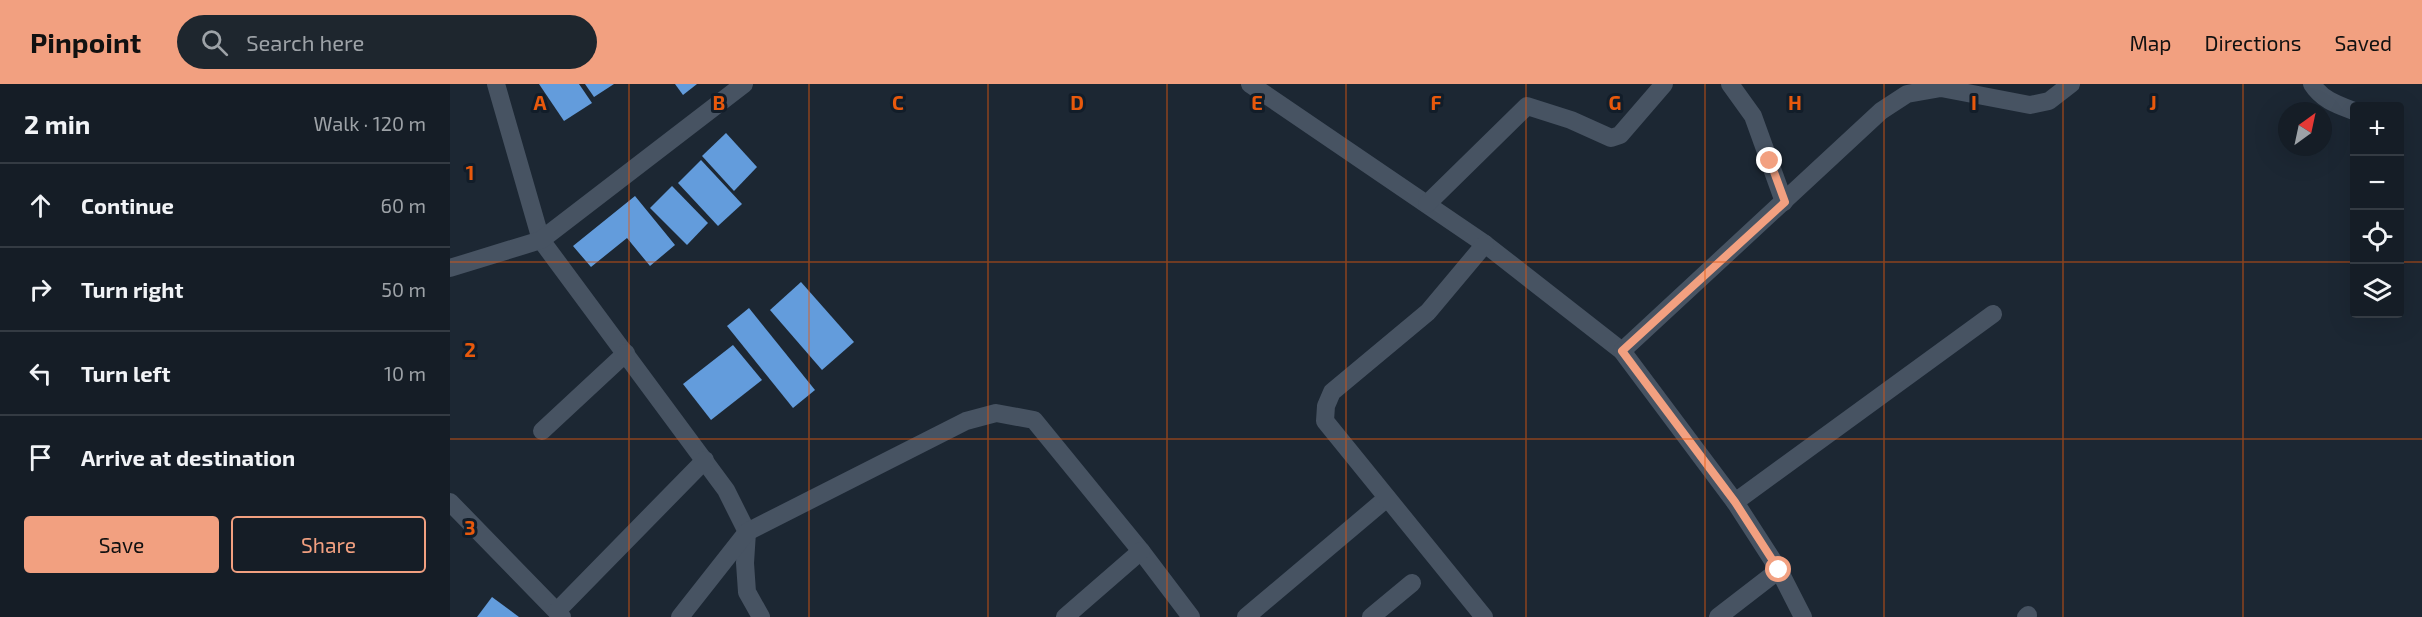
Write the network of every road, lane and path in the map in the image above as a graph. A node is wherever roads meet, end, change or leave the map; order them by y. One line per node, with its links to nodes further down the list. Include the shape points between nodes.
1 (496, 84): 11 (street)
2 (744, 84): 11 (street)
3 (1250, 84): 10 (street)
4 (1664, 84): 10 (street, via 1620,135 1611,138 1527,106)
5 (1730, 84): 9 (street, via 1753,116)
6 (2071, 84): 9 (street, via 2049,101 2030,105 1941,88 1907,94 1881,111)
7 (2312, 84): 8 (street, via 2318,94)
8 (2350, 109)
9 (1785, 202): 15 (street)
10 (1426, 204): 12 (street)
11 (541, 240): 13 (street); 16 (street)
12 (1485, 244): 15 (street); 19 (street, via 1428,312 1332,392 1326,406 1325,421)
13 (450, 268)
14 (1993, 314): 21 (street)
15 (1622, 351): 21 (street)
16 (626, 353): 17 (street); 18 (street)
17 (542, 431)
18 (705, 460): 22 (street, via 726,490); 26 (street)
19 (1387, 498): 31 (street); 33 (street)
20 (450, 502): 26 (street)
21 (1735, 502): 24 (street)
22 (747, 532): 23 (street, via 966,422 996,413 1034,420); 27 (street); 28 (street, via 747,592)
23 (1141, 551): 29 (street); 30 (street)
24 (1779, 570): 34 (street); 35 (street)
25 (1412, 583): 32 (street)
26 (559, 614)
27 (680, 617)
28 (761, 617)
29 (1065, 617)
30 (1191, 617)
31 (1246, 617)
32 (1371, 617)
33 (1484, 617)
34 (1718, 617)
35 (1803, 617)

